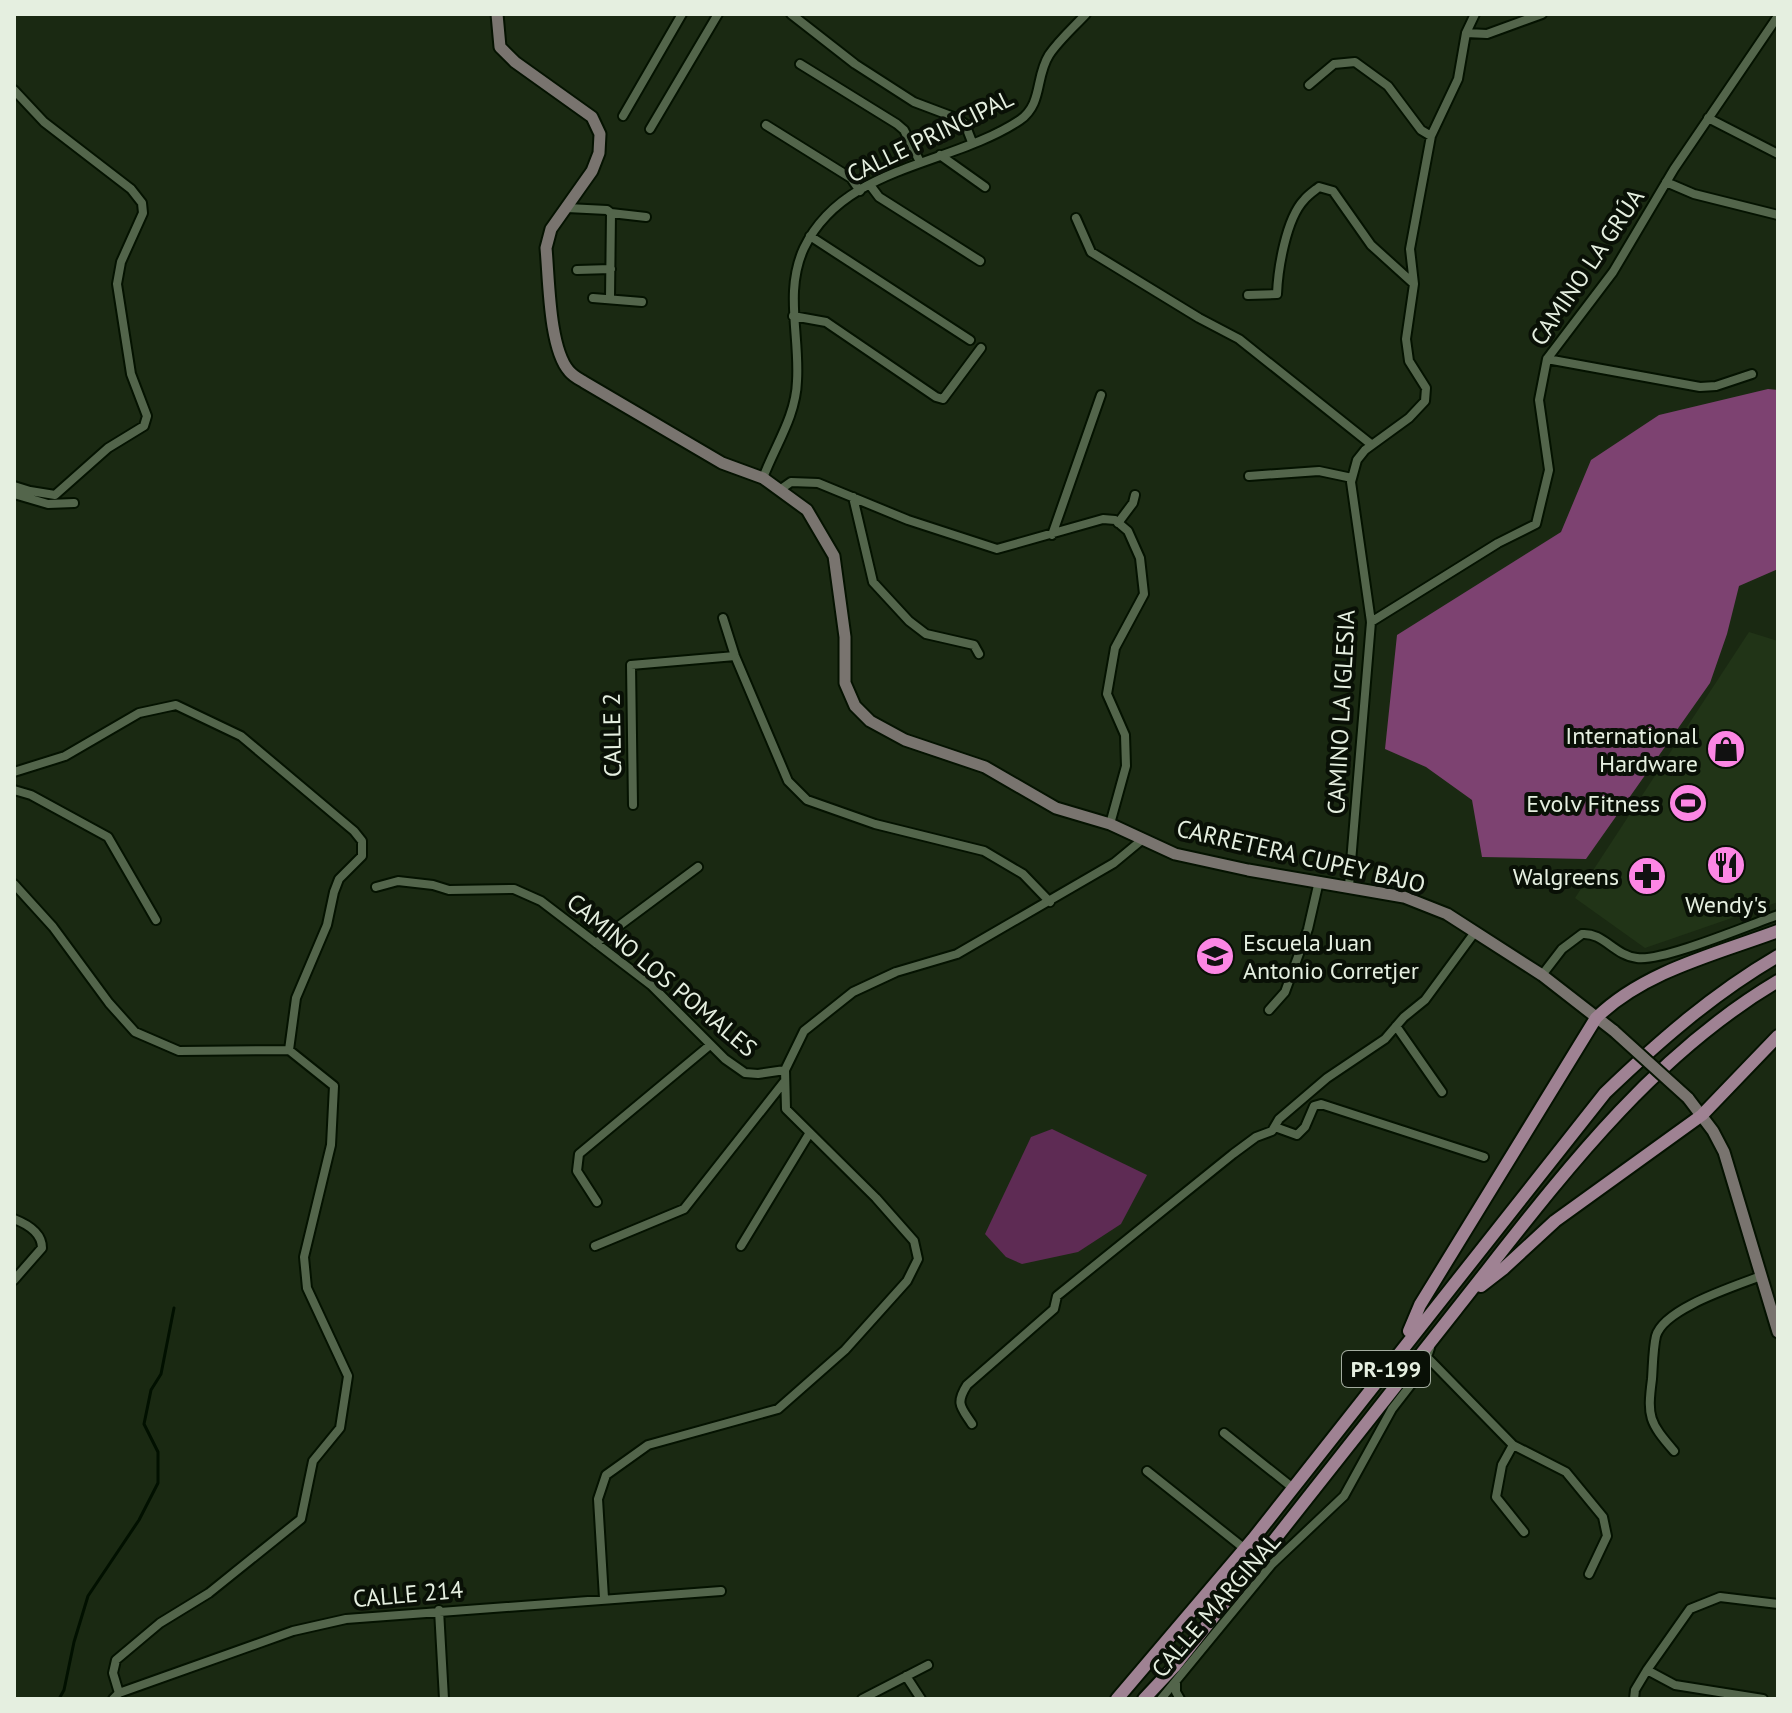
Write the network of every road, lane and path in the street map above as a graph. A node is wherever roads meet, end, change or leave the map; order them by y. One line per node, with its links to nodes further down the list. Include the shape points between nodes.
1 (497, 14): 26 (street, CARRETERA CUPEY BAJO, via 500,47 592,117 600,134 597,163)
2 (682, 14): 13 (street)
3 (718, 14): 16 (street)
4 (791, 14): 18 (street, via 914,102 959,119)
5 (1086, 14): 18 (street, CALLE PRINCIPAL, via 1049,55 1033,107 1021,119)
6 (1475, 14): 9 (street)
7 (1542, 14): 9 (street, via 1487,34)
8 (1778, 16): 14 (street, CAMINO LA GRÚA)
9 (1466, 33): 17 (street, via 1458,79)
10 (800, 64): 21 (street, via 897,124)
11 (1309, 85): 17 (street, via 1334,64 1355,62 1388,86)
12 (14, 90): 50 (street, via 44,122 142,203 117,284 131,374 147,416 144,426 108,448 55,495)
13 (623, 116)
14 (1708, 118): 19 (street); 22 (street, CAMINO LA GRÚA)
15 (766, 125): 25 (street, via 851,178)
16 (650, 129)
17 (1431, 136): 35 (street, via 1410,249)
18 (972, 142): 20 (street, CALLE PRINCIPAL)
19 (1778, 154)
20 (940, 155): 21 (street, CALLE PRINCIPAL); 24 (street)
21 (920, 162): 23 (street, CALLE PRINCIPAL)
22 (1666, 182): 28 (street); 43 (street, CAMINO LA GRÚA, via 1613,272)
23 (870, 185): 25 (street, CALLE PRINCIPAL); 32 (street, via 879,197)
24 (985, 187)
25 (860, 191): 31 (street, CALLE PRINCIPAL, via 822,218)
26 (567, 208): 27 (street); 48 (street, CARRETERA CUPEY BAJO, via 551,229 546,248 559,351 571,374 722,463)
27 (611, 213): 29 (street); 33 (street)
28 (1778, 215)
29 (646, 217)
30 (1076, 218): 46 (street, via 1091,252 1239,339)
31 (810, 236): 40 (street, CALLE PRINCIPAL, via 793,291); 41 (street)
32 (980, 261)
33 (611, 269): 34 (street); 38 (street)
34 (577, 270)
35 (1414, 284): 36 (street, via 1371,245 1333,191 1319,187 1302,202 1286,239 1277,294); 46 (street, via 1406,339 1409,361 1426,388 1425,401)
36 (1248, 295)
37 (593, 298): 38 (street)
38 (610, 298): 39 (street)
39 (642, 302)
40 (793, 316): 42 (street, via 826,322 943,399); 48 (street, CALLE PRINCIPAL, via 795,400)
41 (970, 340)
42 (981, 348)
43 (1547, 359): 44 (street, via 1700,387); 59 (street, CAMINO LA GRÚA, via 1539,400 1549,470 1536,524)
44 (1752, 374)
45 (1101, 395): 57 (street)
46 (1372, 445): 49 (street, via 1357,460)
47 (1249, 476): 49 (street, via 1319,471)
48 (763, 478): 51 (street, CARRETERA CUPEY BAJO)
49 (1352, 478): 59 (street, CAMINO LA IGLESIA)
50 (14, 486)
51 (781, 489): 54 (street, via 791,482 818,483); 65 (street, CARRETERA CUPEY BAJO, via 807,510 834,556 845,683 855,706 905,740 985,767 1056,808)
52 (14, 494): 55 (street, via 48,504)
53 (1135, 495): 56 (street)
54 (853, 497): 57 (street, via 997,549); 60 (street, via 873,582 926,634 974,645)
55 (74, 503)
56 (1118, 523): 57 (street, via 1103,519); 65 (street, via 1128,531 1140,558 1144,594 1115,648 1107,694 1125,735 1126,766)
57 (1052, 535)
58 (723, 618): 61 (street)
59 (1371, 622): 70 (street, CAMINO LA IGLESIA)
60 (979, 654)
61 (735, 656): 64 (street, CALLE 2, via 631,665); 72 (street, via 788,781 807,800 875,824 984,851 1023,874)
62 (14, 772): 86 (street, via 65,756 139,713 176,705 241,736 362,841 362,856 339,879 327,925 296,998)
63 (14, 790): 74 (street, via 108,837)
64 (633, 805)
65 (1110, 824): 66 (street, CARRETERA CUPEY BAJO)
66 (1143, 839): 68 (street, CARRETERA CUPEY BAJO, via 1175,854); 72 (street)
67 (698, 867): 77 (street)
68 (1319, 881): 70 (street, CARRETERA CUPEY BAJO); 81 (street, via 1285,992)
69 (14, 884): 86 (street, via 135,1032 179,1051)
70 (1349, 886): 76 (street, CARRETERA CUPEY BAJO, via 1404,897)
71 (376, 887): 77 (street, CAMINO LOS POMALES, via 398,881 449,890 514,889 541,901)
72 (1050, 902): 87 (street, via 957,954 896,972 853,992 804,1031)
73 (1778, 915): 79 (street, via 1651,958 1621,955 1595,935 1582,934)
74 (156, 920)
75 (1778, 931): 82 (main road, via 1656,976 1613,1001)
76 (1475, 932): 79 (street, CARRETERA CUPEY BAJO); 83 (street, via 1425,1000)
77 (596, 943): 85 (street, CAMINO LOS POMALES, via 651,985)
78 (1778, 956): 103 (main road, PR-199, via 1710,1000 1605,1093)
79 (1542, 975): 82 (street, CARRETERA CUPEY BAJO)
80 (1778, 981): 100 (main road, PR-199, via 1675,1055 1621,1108)
81 (1269, 1010)
82 (1596, 1018): 90 (street, CARRETERA CUPEY BAJO, bridge); 103 (main road, via 1420,1305)
83 (1396, 1026): 89 (street); 91 (street, via 1327,1078)
84 (1778, 1036): 90 (main road)
85 (710, 1045): 87 (street, CAMINO LOS POMALES, via 745,1073); 94 (street, via 579,1154 577,1171)
86 (289, 1050): 122 (street, via 334,1086 331,1145 304,1257 307,1288 348,1376 340,1428 313,1461 301,1519 116,1660)
87 (785, 1070): 88 (street)
88 (784, 1081): 92 (street, via 786,1109); 96 (street, via 684,1209)
89 (1442, 1092)
90 (1702, 1115): 98 (street, CARRETERA CUPEY BAJO, via 1724,1152); 100 (main road, via 1555,1221)
91 (1275, 1127): 93 (street, via 1297,1135 1314,1106 1321,1104); 105 (street, via 1233,1154 1057,1296 1054,1309 967,1385 961,1407)
92 (809, 1134): 97 (street); 115 (street, via 914,1241 918,1259 907,1281 845,1350 778,1409 648,1445 606,1475 598,1499)
93 (1484, 1157)
94 (597, 1202)
95 (14, 1219): 99 (street, via 34,1229 42,1242)
96 (595, 1246)
97 (741, 1246)
98 (1761, 1276): 101 (street, CARRETERA CUPEY BAJO); 108 (street, via 1670,1317 1657,1333 1648,1409 1655,1428)
99 (14, 1280)
100 (1468, 1295): 102 (main road, PR-199)
101 (1778, 1332)
102 (1432, 1340): 104 (street, CALLE MARGINAL); 127 (main road, PR-199)
103 (1404, 1345): 110 (main road, PR-199)
104 (1427, 1357): 107 (street); 121 (street, CALLE MARGINAL, via 1344,1496 1272,1564)
105 (972, 1424)
106 (1224, 1433): 110 (street)
107 (1513, 1445): 111 (street, via 1502,1465 1496,1497); 113 (street, via 1566,1472 1603,1517 1607,1536)
108 (1674, 1451)
109 (1147, 1471): 112 (street)
110 (1293, 1488): 112 (main road, PR-199)
111 (1524, 1532)
112 (1245, 1549): 126 (main road, PR-199)
113 (1589, 1574)
114 (721, 1591): 115 (street, CALLE 214)
115 (604, 1598): 117 (street, CALLE 214)
116 (1778, 1604): 119 (street, via 1720,1597 1690,1609)
117 (439, 1610): 122 (street, CALLE 214, via 346,1619 293,1631); 123 (street)
118 (928, 1665): 120 (street)
119 (1647, 1670): 130 (street); 131 (street, via 1675,1685)
120 (906, 1676): 124 (street); 125 (street)
121 (1176, 1681): 128 (street, CALLE MARGINAL); 129 (street)
122 (116, 1696)
123 (444, 1699)
124 (862, 1699)
125 (921, 1699)
126 (1117, 1699)
127 (1144, 1699)
128 (1161, 1699)
129 (1180, 1699)
130 (1634, 1699)
131 (1763, 1699)

